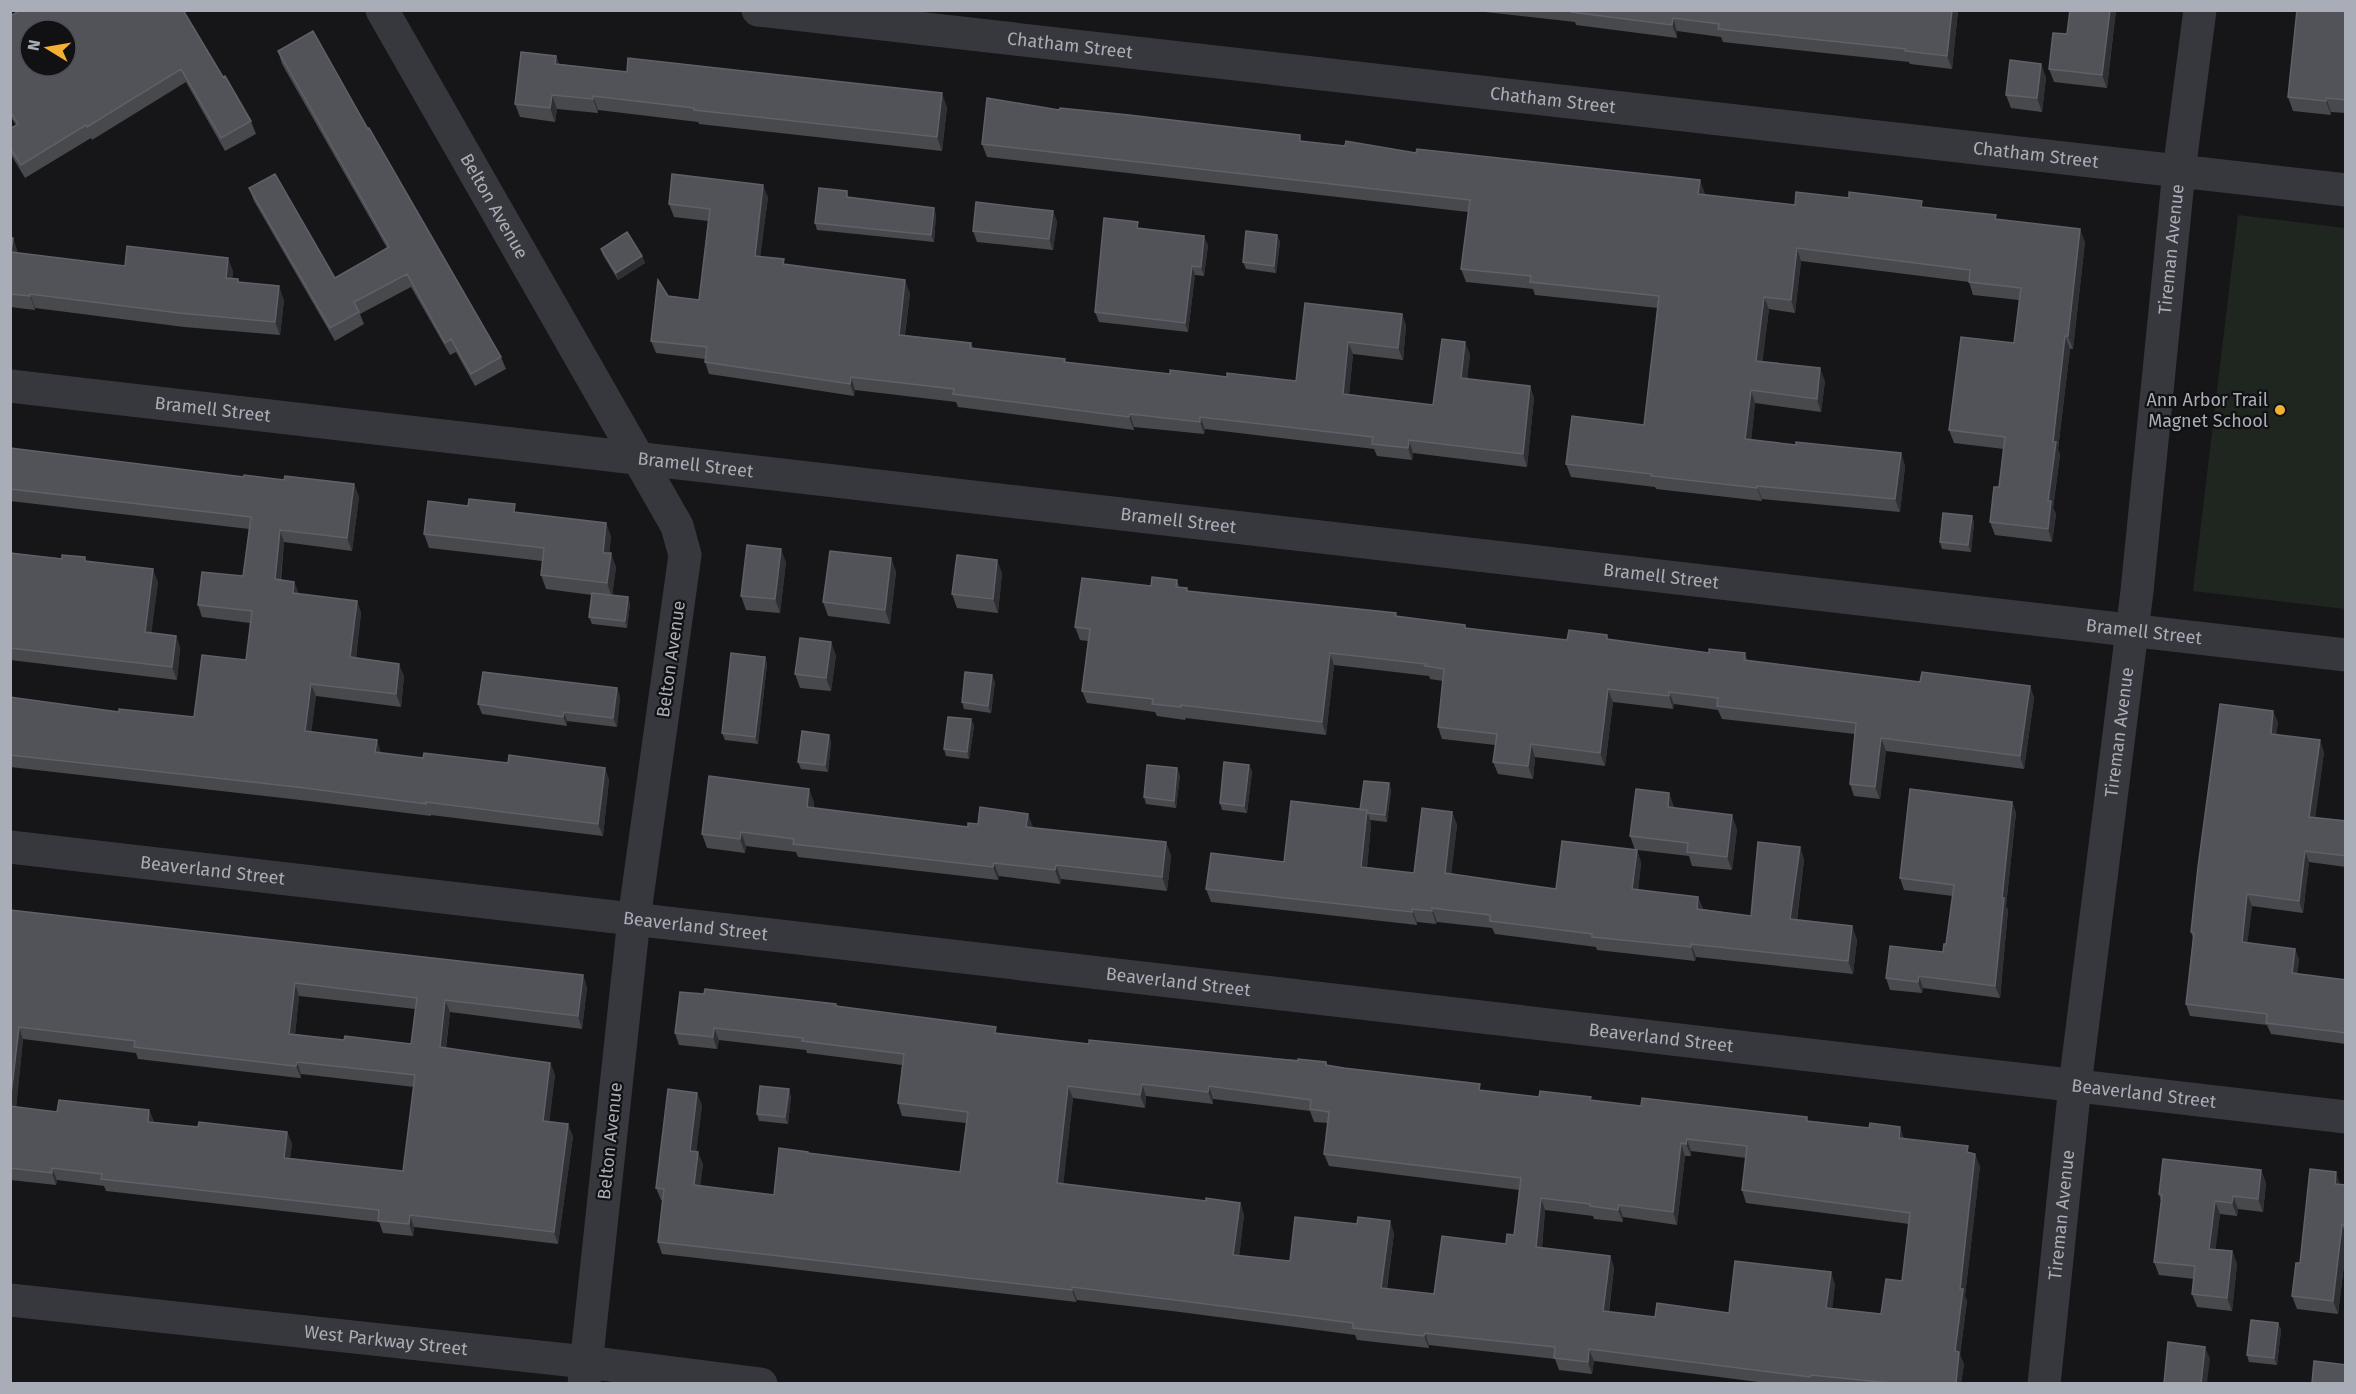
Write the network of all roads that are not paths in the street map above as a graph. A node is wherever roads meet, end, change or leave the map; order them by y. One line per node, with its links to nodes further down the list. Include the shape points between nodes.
1 (382, 10): 7 (street, Belton Avenue)
2 (758, 10): 4 (street, Chatham Street)
3 (2200, 10): 4 (street, Tireman Avenue)
4 (2180, 171): 5 (street, Chatham Street); 8 (street, Tireman Avenue)
5 (2346, 190)
6 (10, 386): 7 (street, Bramell Street)
7 (638, 458): 8 (street, Bramell Street); 11 (street, Belton Avenue, via 677,526 685,555)
8 (2132, 630): 9 (street, Bramell Street); 12 (street, Tireman Avenue)
9 (2346, 655)
10 (10, 847): 11 (street, Beaverland Street)
11 (634, 919): 12 (street, Beaverland Street); 15 (street, Belton Avenue)
12 (2074, 1085): 13 (street, Beaverland Street); 17 (street, Tireman Avenue)
13 (2346, 1117)
14 (10, 1300): 15 (street, West Parkway Street)
15 (585, 1373): 16 (street, West Parkway Street)
16 (761, 1383)
17 (2043, 1383)

